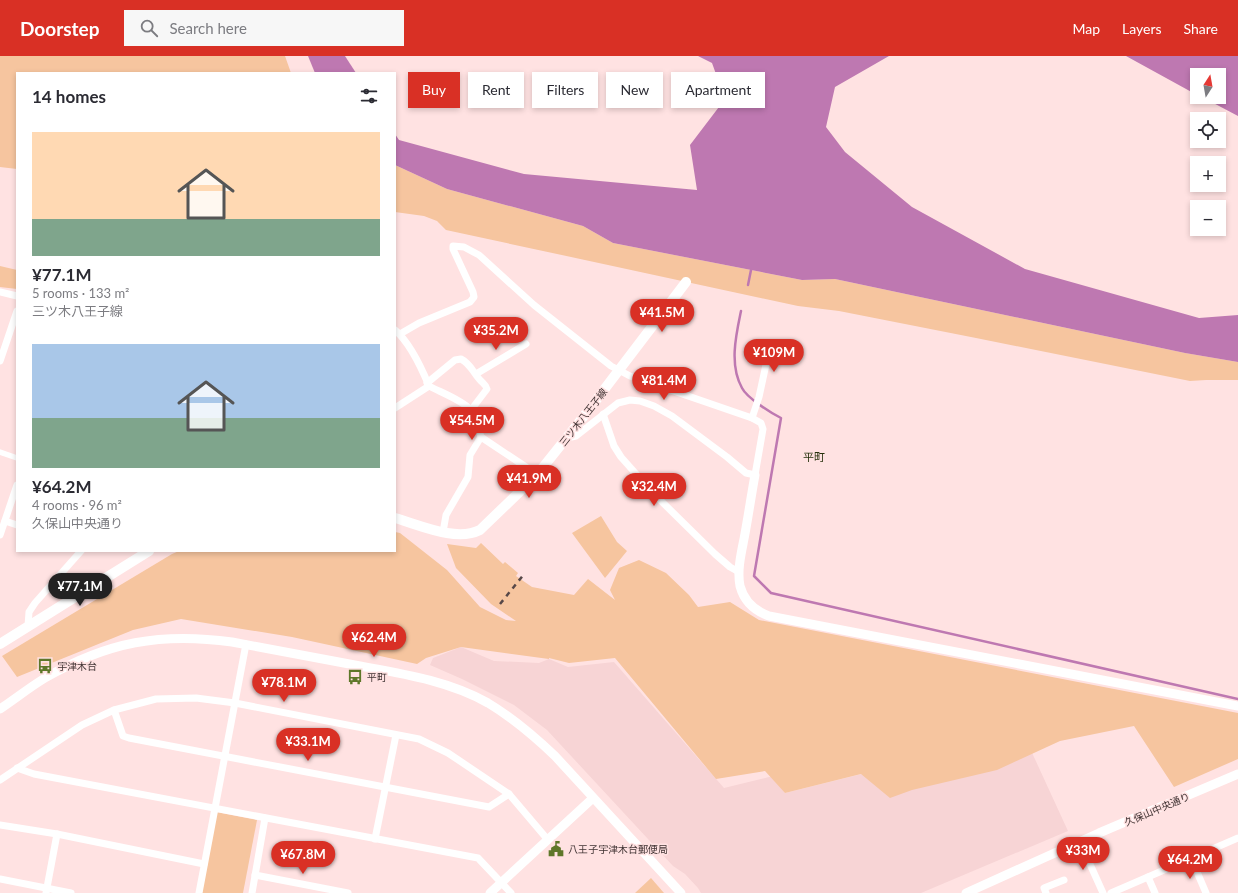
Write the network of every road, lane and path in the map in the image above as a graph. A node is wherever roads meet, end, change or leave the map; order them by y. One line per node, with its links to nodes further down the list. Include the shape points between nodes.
1 (686, 282): 9 (main road, 三ツ木八王子線)
2 (0, 292): 3 (street)
3 (16, 296)
4 (16, 314): 8 (street)
5 (398, 332): 9 (street, via 470,302 474,297 452,249 453,246 459,246 479,255 534,306); 11 (street, via 424,372)
6 (526, 344): 10 (street)
7 (760, 344): 15 (street, via 773,346)
8 (0, 361)
9 (619, 370): 15 (street, via 630,376); 17 (main road, 三ツ木八王子線)
10 (476, 374): 11 (street, via 468,363 461,359 455,360); 13 (street, via 487,389)
11 (428, 384): 12 (street); 13 (street)
12 (396, 407)
13 (471, 410): 16 (street)
14 (603, 414): 17 (street, via 576,436); 20 (street, via 622,401 646,402 672,416 746,473); 30 (street, via 614,446 626,462 653,493 720,558)
15 (753, 415): 20 (street, via 763,429)
16 (481, 437): 21 (street); 26 (street, via 470,455 468,477 446,515)
17 (567, 438): 21 (main road, 三ツ木八王子線)
18 (0, 452): 19 (street)
19 (16, 458)
20 (755, 475): 30 (street)
21 (536, 476): 26 (main road, 三ツ木八王子線, via 480,530 468,535)
22 (16, 488): 24 (street)
23 (396, 518): 26 (main road, 三ツ木八王子線)
24 (5, 521): 25 (street); 27 (street)
25 (16, 525)
26 (443, 532)
27 (0, 535)
28 (80, 552): 31 (street, via 29,612)
29 (147, 552): 31 (main road)
30 (739, 572): 35 (street, via 741,587 748,602 769,616)
31 (28, 626): 32 (main road)
32 (0, 644)
33 (246, 644): 34 (street); 36 (street, via 170,638 117,646 64,668); 45 (street, via 417,677 470,694 502,712 536,738)
34 (235, 703): 37 (street, via 196,698 156,698); 38 (street); 39 (street)
35 (1238, 706)
36 (0, 709)
37 (114, 710): 39 (street, via 123,736); 40 (street, via 82,725)
38 (396, 735): 43 (street); 44 (street, via 419,739 448,753)
39 (224, 756): 43 (street); 46 (street)
40 (17, 768): 42 (street); 46 (street, via 34,774)
41 (1238, 774): 53 (street, 久保山中央通り)
42 (0, 780)
43 (385, 787): 44 (street, via 489,807); 50 (street)
44 (510, 794): 51 (street)
45 (593, 798): 51 (street); 68 (street)
46 (215, 808): 47 (street); 55 (street)
47 (265, 818): 50 (street); 56 (street)
48 (0, 825): 49 (street)
49 (57, 834): 55 (street); 61 (street)
50 (375, 839): 60 (street, via 478,858)
51 (548, 840): 60 (street)
52 (1237, 840): 54 (street)
53 (1080, 842): 69 (street, 久保山中央通り); 71 (street)
54 (1191, 858): 57 (street); 74 (street)
55 (204, 864): 63 (street)
56 (255, 875): 64 (street); 65 (street)
57 (1148, 877): 72 (street); 73 (street)
58 (0, 880): 61 (street)
59 (1064, 880): 70 (street, via 1044,888)
60 (501, 882): 66 (street); 67 (street)
61 (46, 891): 62 (street)
62 (71, 893)
63 (199, 893)
64 (252, 893)
65 (348, 893)
66 (490, 893)
67 (511, 893)
68 (681, 893)
69 (966, 893)
70 (1046, 893)
71 (1103, 893)
72 (1111, 893)
73 (1155, 893)
74 (1206, 893)

